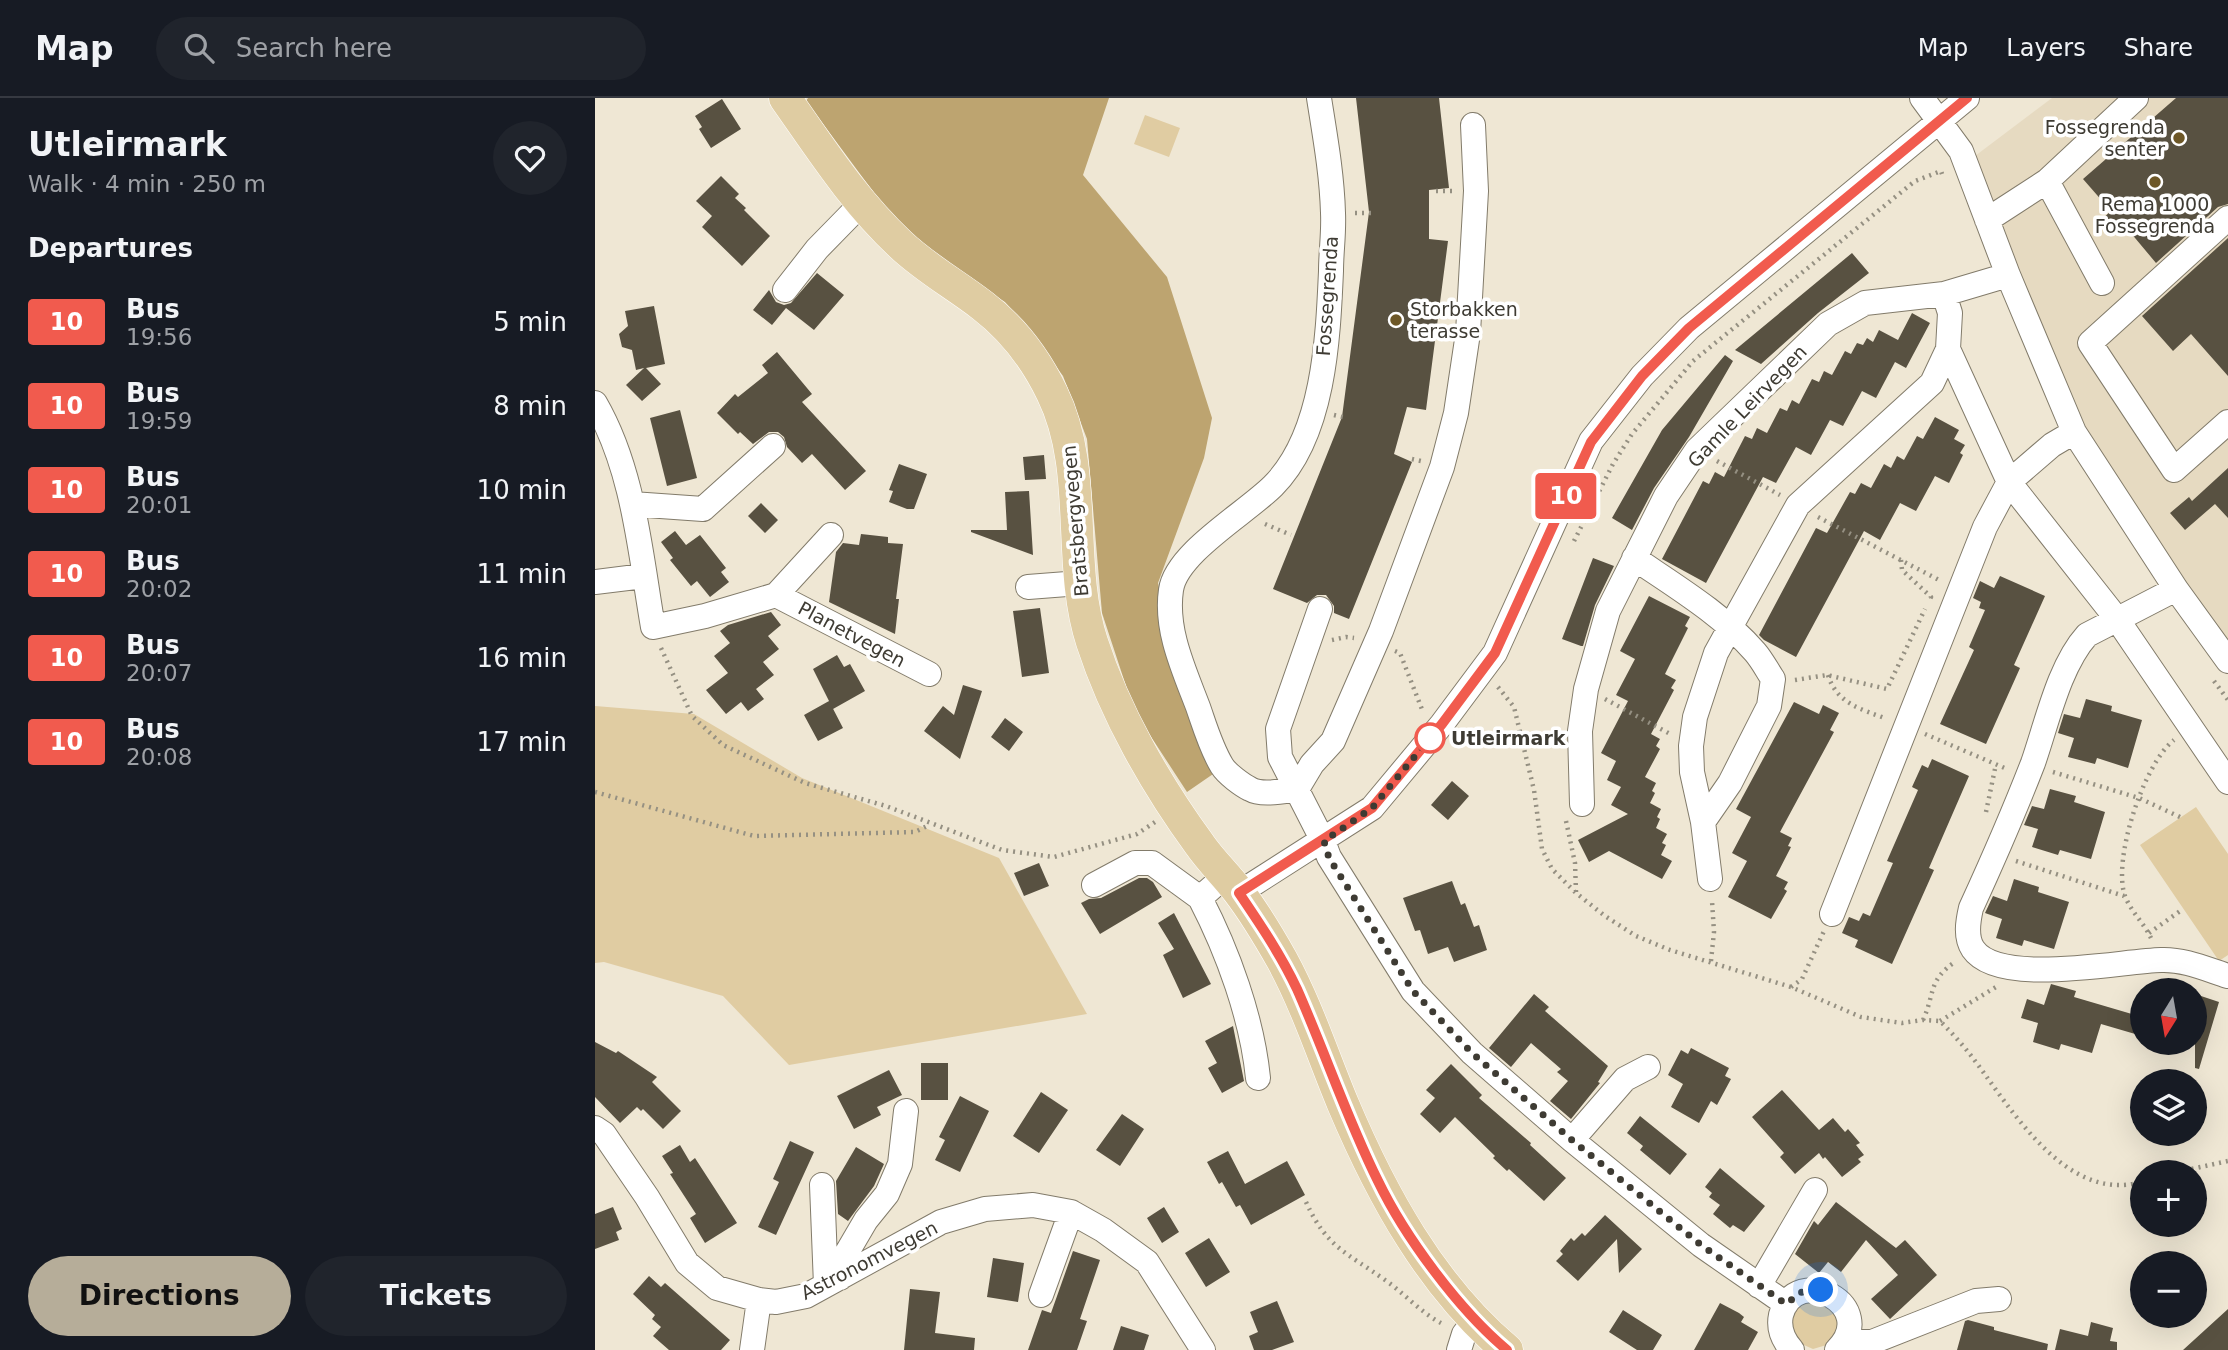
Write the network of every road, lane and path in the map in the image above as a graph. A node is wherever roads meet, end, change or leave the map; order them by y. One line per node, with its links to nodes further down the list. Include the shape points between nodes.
1 (1318, 98): 51 (street, Fossegrenda, via 1333,214 1328,340 1313,410 1300,448 1275,485 1197,547 1171,587 1170,611 1178,653 1224,769 1252,791)
2 (1922, 98): 6 (street)
3 (1968, 98): 6 (street)
4 (2136, 98): 9 (street)
5 (792, 101): 10 (main road, Bratsbergvegen)
6 (1938, 121): 12 (street, via 1961,151); 60 (street, via 1689,328 1642,376 1591,442 1495,653 1372,808)
7 (1473, 125): 51 (street, via 1476,191 1468,333 1442,467 1381,631 1333,741)
8 (1941, 171): 27 (path, via 1915,181 1693,361 1632,434)
9 (2047, 181): 12 (street); 14 (street)
10 (861, 204): 15 (street, via 817,248); 32 (main road, Bratsbergvegen, via 903,247 986,308 1027,350 1041,373 1055,398 1069,443)
11 (2228, 218): 19 (street, via 2090,342 2173,470)
12 (1987, 220): 13 (street)
13 (2008, 275): 16 (street, Gamle Leirvegen); 20 (street)
14 (2102, 283)
15 (785, 290)
16 (1944, 294): 17 (street, via 1950,313); 22 (street, Gamle Leirvegen, via 1865,303 1828,324)
17 (1948, 349): 23 (street); 25 (street, via 1931,383)
18 (595, 403): 24 (street, via 617,451)
19 (2228, 422)
20 (2074, 432): 23 (street); 34 (street)
21 (773, 446): 24 (street, via 703,509)
22 (1697, 450): 25 (path); 28 (street, Gamle Leirvegen, via 1666,496)
23 (2009, 482): 35 (street); 38 (street)
24 (632, 504): 30 (street)
25 (1798, 505): 29 (path); 40 (street)
26 (831, 535): 36 (street, Planetvegen)
27 (1572, 544)
28 (1634, 558): 40 (street); 45 (street, Gamle Leirvegen, via 1608,611)
29 (1901, 560): 35 (path); 43 (path, via 1902,570 1931,597 1888,689 1827,675)
30 (644, 576): 31 (street); 39 (street)
31 (595, 582)
32 (1080, 583): 33 (street); 55 (main road, Bratsbergvegen, via 1084,615 1102,672 1144,758)
33 (1028, 587)
34 (2176, 589): 38 (street); 41 (street)
35 (1960, 590): 69 (street)
36 (776, 595): 39 (street, Planetvegen); 42 (street, Planetvegen)
37 (1320, 609): 51 (street, via 1278,729 1280,757)
38 (2117, 619): 46 (street); 49 (street, via 2087,635 2077,646)
39 (653, 627): 59 (path, via 692,716 723,745 805,783)
40 (1730, 629): 43 (street); 47 (street, via 1703,687)
41 (2228, 661)
42 (929, 674)
43 (1773, 679): 58 (street, via 1769,706 1730,783)
44 (1498, 687): 65 (path, via 1514,707 1534,790 1542,849 1552,869)
45 (1586, 689): 47 (path); 54 (street, Gamle Leirvegen, via 1580,731)
46 (2191, 727): 50 (street); 53 (path, via 2166,746)
47 (1691, 746): 58 (street)
48 (1996, 764): 56 (path)
49 (2032, 765): 53 (path); 61 (street)
50 (2228, 782)
51 (1297, 789): 60 (street)
52 (595, 792): 59 (path, via 754,836 915,832)
53 (2139, 798): 57 (path); 66 (path, via 2123,849)
54 (1582, 804): 65 (path, via 1566,821)
55 (1176, 808): 59 (path, via 1137,834 1054,857 1002,850); 64 (main road, Bratsbergvegen)
56 (1985, 815)
57 (2181, 817)
58 (1703, 822): 62 (street)
59 (930, 824)
60 (1324, 841): 64 (street); 83 (street, via 1329,858 1413,991 1472,1053)
61 (1996, 855): 66 (path); 71 (street, via 1971,908 1968,937)
62 (1710, 879): 73 (path)
63 (1094, 885): 67 (street, via 1135,863 1152,863)
64 (1232, 885): 67 (street); 97 (main road, Bratsbergvegen, via 1281,958 1379,1183 1445,1284)
65 (1576, 893): 73 (path, via 1636,936)
66 (2125, 896): 70 (path)
67 (1200, 898): 80 (street, via 1217,930 1254,1042)
68 (2183, 909): 70 (path)
69 (1832, 914): 76 (path, via 1802,979)
70 (2149, 933): 72 (path)
71 (1973, 949): 74 (street, via 1981,957); 77 (path, via 1945,968 1933,984)
72 (2161, 960): 74 (street, via 2048,971); 75 (street, via 2181,961)
73 (1711, 961): 76 (path)
74 (2024, 969): 78 (path)
75 (2228, 976)
76 (1791, 987): 77 (path, via 1861,1017 1902,1023)
77 (1923, 1020): 78 (path)
78 (1940, 1021): 87 (path, via 2039,1144 2068,1168 2097,1183)
79 (1648, 1067): 83 (street, via 1625,1079)
80 (1258, 1078)
81 (906, 1111): 91 (street, via 900,1164 887,1194 866,1220)
82 (595, 1128): 95 (street, Astronomvegen, via 604,1134 687,1263 717,1288)
83 (1572, 1140): 92 (street)
84 (2228, 1161): 85 (path)
85 (2207, 1166)
86 (822, 1185): 91 (street)
87 (2130, 1186)
88 (1815, 1190): 92 (street)
89 (1306, 1202): 97 (path, via 1315,1222 1336,1247 1437,1321)
90 (1071, 1212): 91 (street, Astronomvegen, via 1033,1205 985,1209 941,1222); 93 (street); 100 (street, Astronomvegen, via 1147,1262)
91 (833, 1282): 95 (street, Astronomvegen, via 806,1296)
92 (1759, 1286): 96 (street)
93 (1041, 1295)
94 (2000, 1299): 98 (street, via 1976,1301 1872,1342)
95 (759, 1300): 99 (street)
96 (1786, 1304): 98 (street, via 1811,1290 1831,1294 1848,1316); 102 (street, via 1781,1332)
97 (1466, 1335): 101 (main road, Bratsbergvegen)
98 (1842, 1343)
99 (752, 1350)
100 (1203, 1350)
101 (1507, 1350)
102 (1792, 1350)

